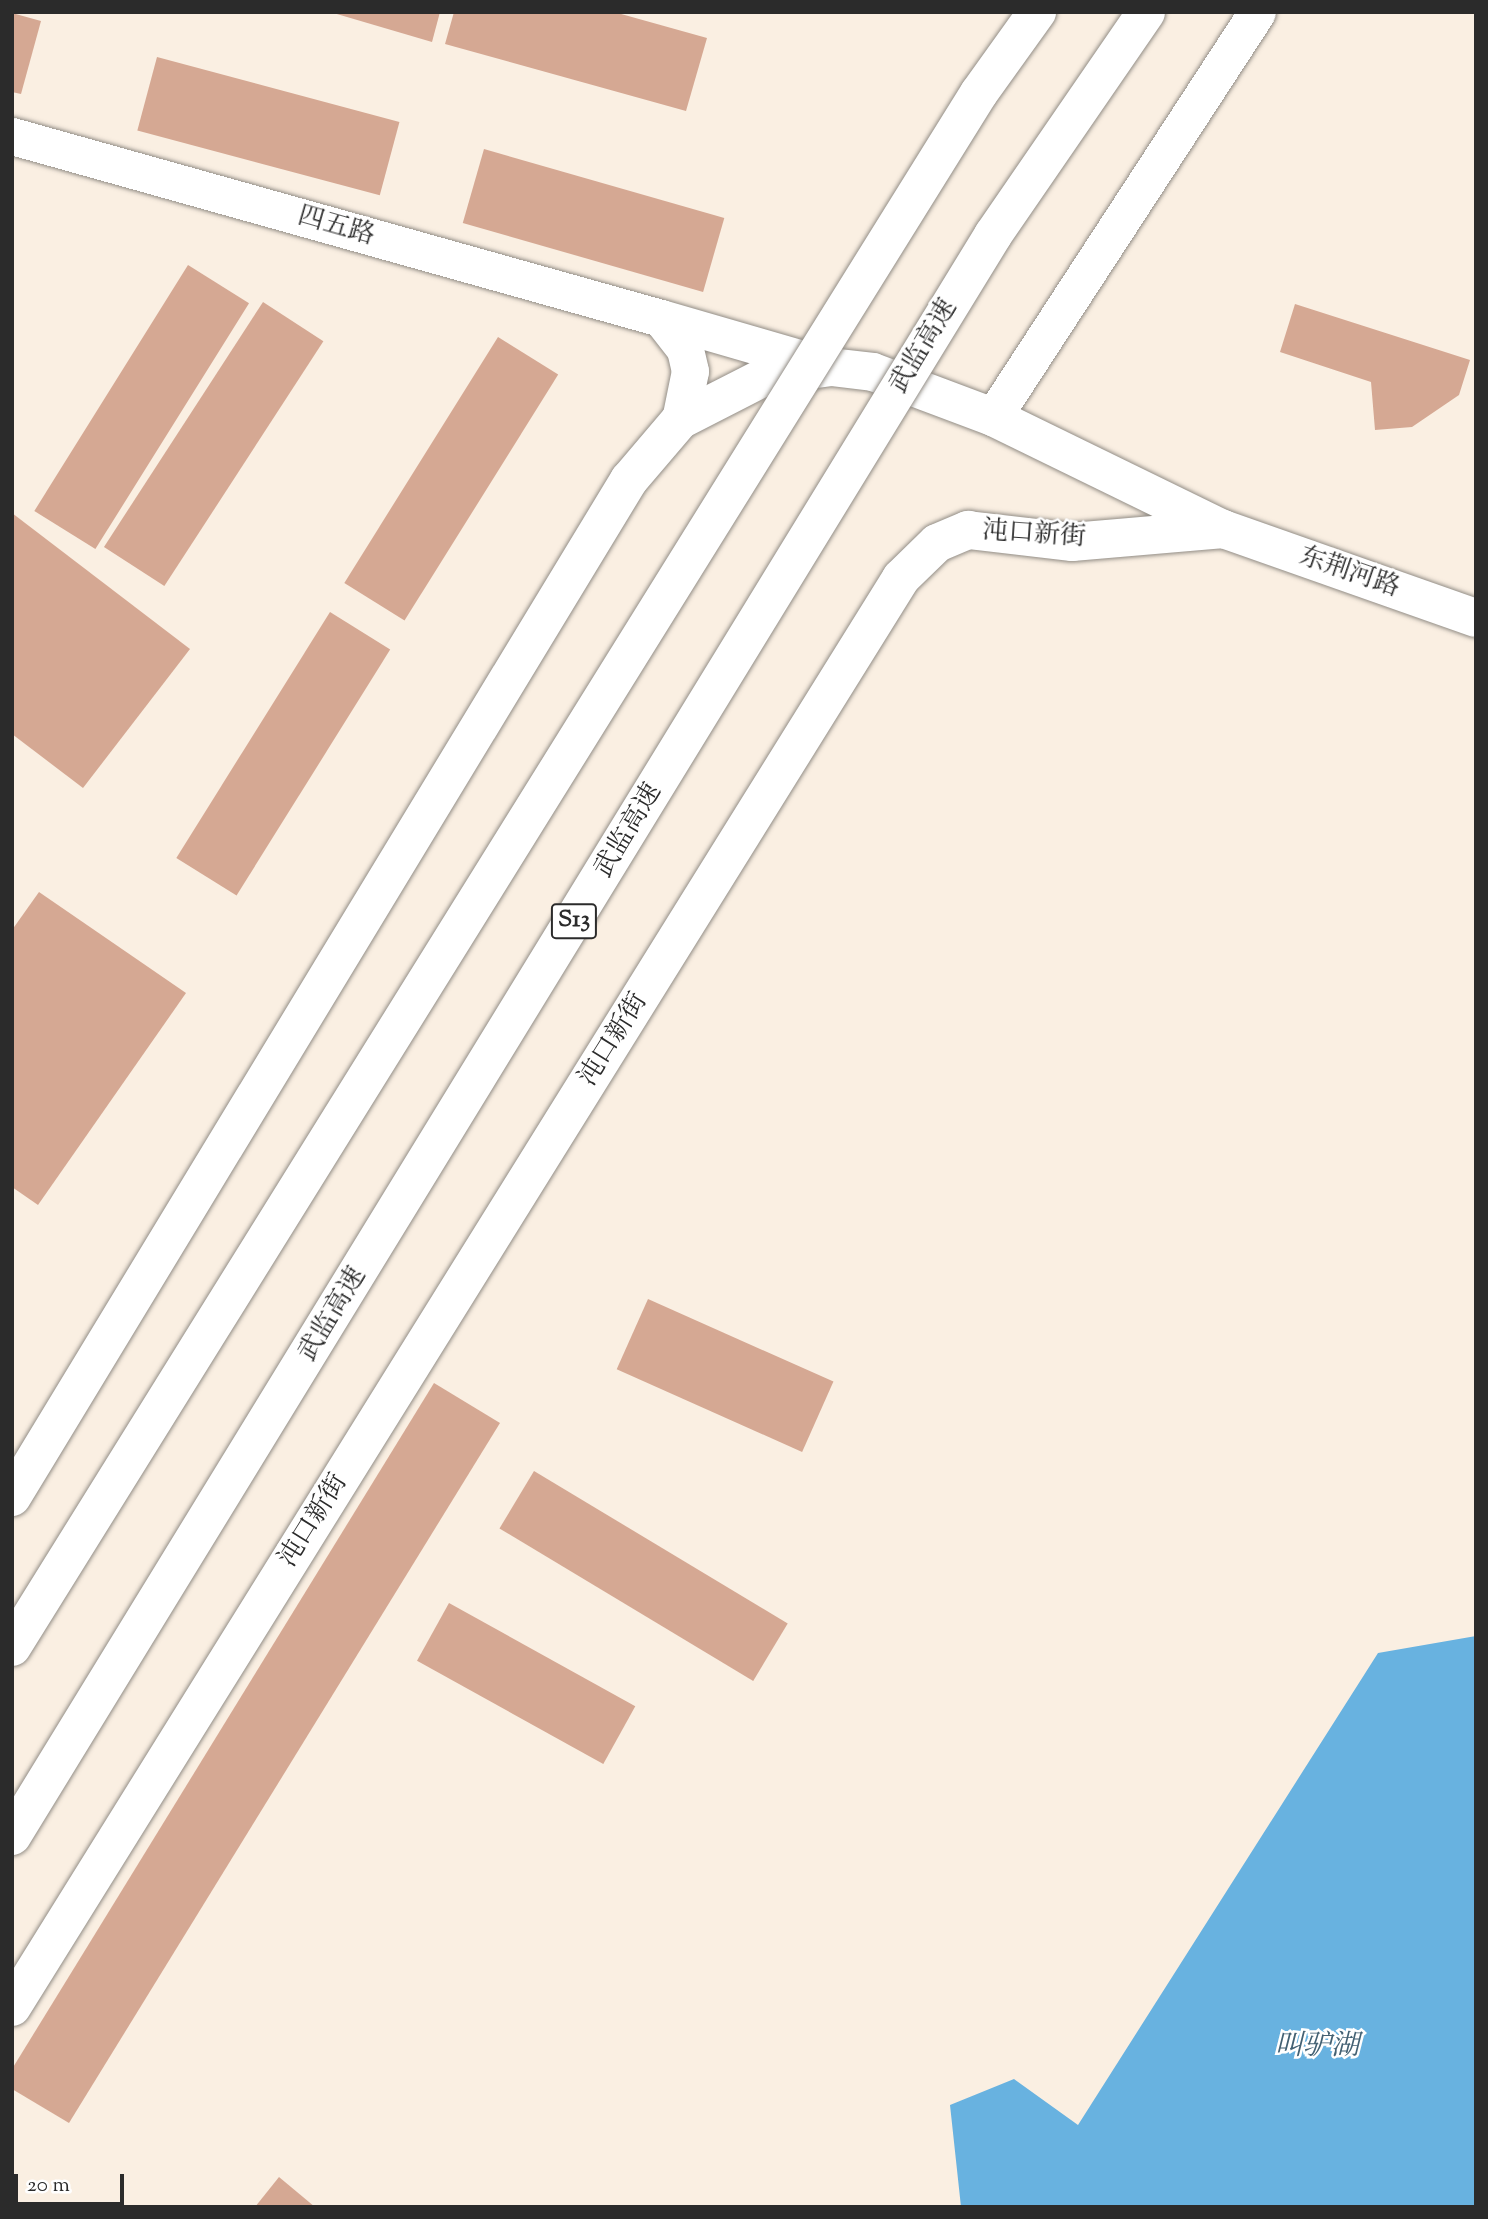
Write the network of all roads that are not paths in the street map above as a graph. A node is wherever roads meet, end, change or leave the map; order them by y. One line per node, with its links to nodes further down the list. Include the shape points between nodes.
1 (1037, 12): 12 (main road, bridge, via 979,93)
2 (1146, 12): 13 (main road, 武监高速 / S13, bridge, via 993,235)
3 (1256, 12): 7 (street)
4 (12, 136): 5 (street, 四五路)
5 (661, 318): 6 (street, 四五路); 8 (street, via 685,349 690,371)
6 (831, 367): 7 (main road, via 873,372); 8 (main road, via 766,376)
7 (993, 417): 9 (main road)
8 (680, 420): 11 (main road, via 629,480)
9 (1223, 529): 10 (main road, 东荆河路); 14 (main road, 沌口新街, via 1072,542 968,530 937,543 901,578)
10 (1476, 618)
11 (18, 1472)
12 (12, 1647)
13 (12, 1836)
14 (12, 2007)

